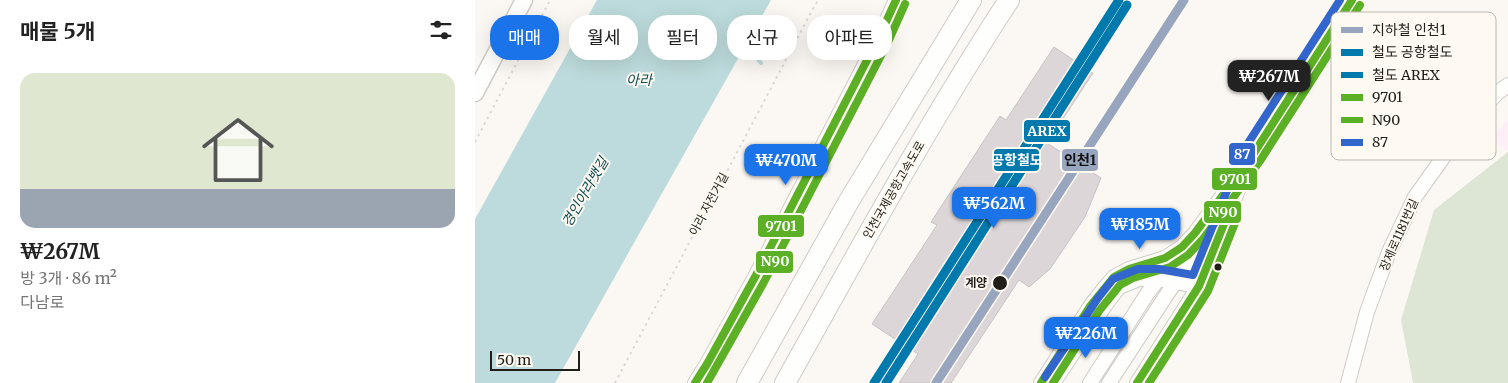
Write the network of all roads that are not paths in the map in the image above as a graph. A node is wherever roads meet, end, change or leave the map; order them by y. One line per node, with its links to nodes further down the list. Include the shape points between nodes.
1 (524, 0): 9 (main road)
2 (896, 0): 18 (street, via 755,277)
3 (971, 0): 19 (highway, via 849,202)
4 (1009, 0): 20 (highway, 인천국제공항고속도로, via 894,189)
5 (1352, 0): 6 (street)
6 (1344, 12)
7 (1331, 33): 11 (street)
8 (1508, 85): 10 (street, 장제로1181번길)
9 (475, 93)
10 (1496, 94)
11 (1252, 156): 13 (street); 17 (street)
12 (1441, 160): 26 (street, 장제로1181번길, via 1415,197 1389,252 1367,312)
13 (1208, 216): 14 (street); 16 (street, via 1195,249)
14 (1182, 247): 15 (street); 21 (street, via 1165,258 1114,277 1091,305)
15 (1158, 278): 16 (street); 22 (street, via 1139,279 1119,287); 23 (street)
16 (1175, 282): 17 (street); 24 (street)
17 (1199, 286): 25 (street)
18 (695, 383)
19 (747, 383)
20 (785, 383)
21 (1041, 383)
22 (1053, 383)
23 (1090, 383)
24 (1109, 383)
25 (1137, 383)
26 (1347, 383)

